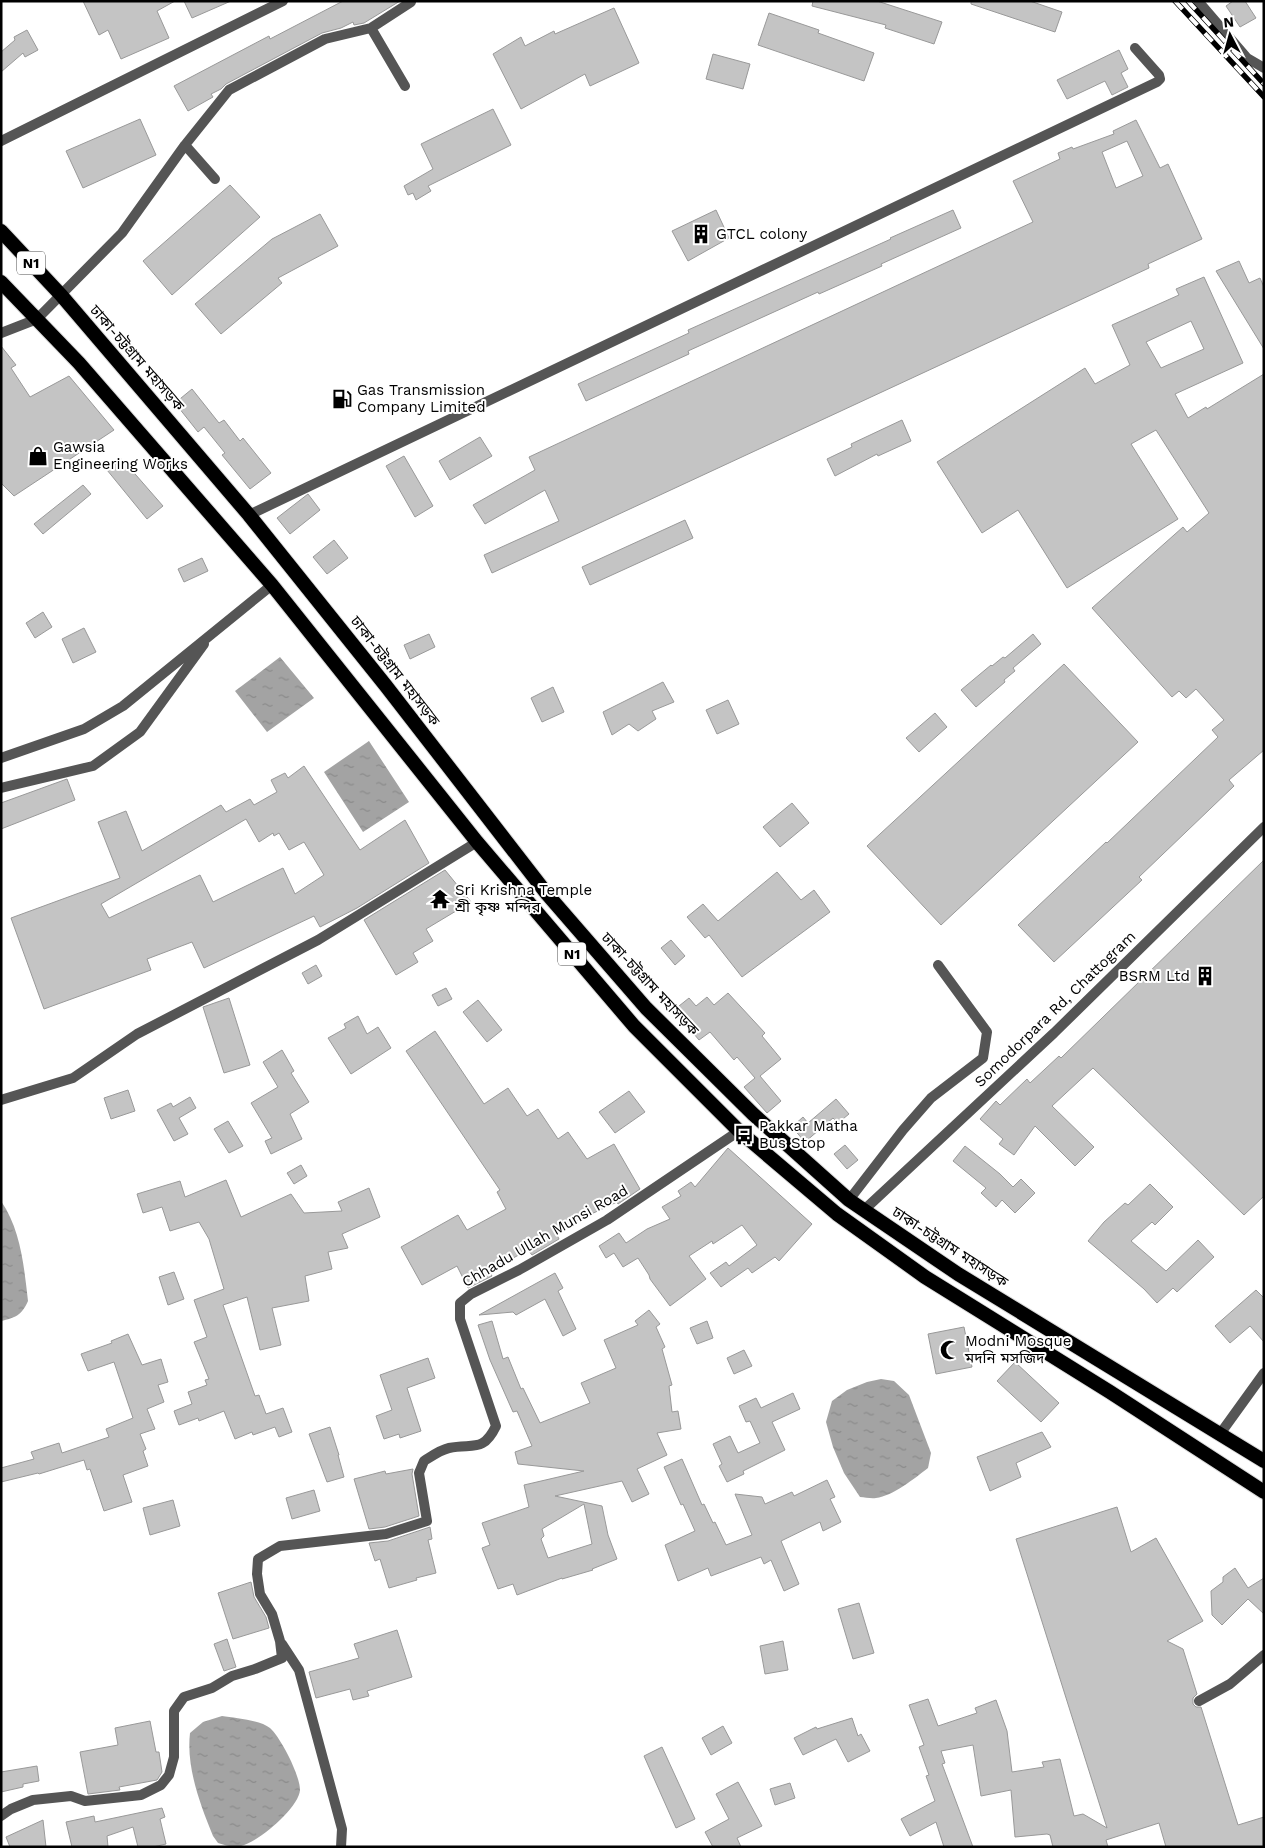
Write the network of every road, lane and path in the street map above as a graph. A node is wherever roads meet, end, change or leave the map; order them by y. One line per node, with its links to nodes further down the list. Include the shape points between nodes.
1 (284, 1): 8 (street)
2 (1198, 1): 6 (street, via 1247,58)
3 (411, 2): 4 (street)
4 (371, 28): 7 (street); 9 (street, via 325,39 229,90)
5 (1135, 48): 16 (street, via 1159,75 1156,82)
6 (1264, 68)
7 (405, 86)
8 (1, 141)
9 (185, 145): 10 (street); 13 (street, via 122,233)
10 (215, 179)
11 (1, 231): 13 (highway, ঢাকা-চট্টগ্রাম মহাসড়ক / N1)
12 (1, 282): 14 (highway, N1)
13 (61, 295): 14 (street); 16 (highway, ঢাকা-চট্টগ্রাম মহাসড়ক / N1)
14 (37, 318): 15 (street); 17 (highway, N1)
15 (1, 333)
16 (249, 515): 26 (highway, ঢাকা-চট্টগ্রাম মহাসড়ক / N1, via 547,894 646,1008 752,1114)
17 (272, 585): 18 (street); 22 (highway, N1)
18 (210, 635): 19 (street, via 123,706 84,729); 20 (street, via 140,732 93,766)
19 (1, 758)
20 (1, 788)
21 (1264, 827): 27 (street, Somodorpara Rd, Chattogram, via 1054,1033)
22 (477, 842): 24 (street, via 318,940 137,1034 73,1078); 25 (highway, N1, via 634,1026)
23 (938, 965): 26 (street, via 987,1032 983,1058 931,1098)
24 (1, 1100)
25 (739, 1131): 31 (highway, N1, via 837,1214 925,1277); 32 (street, Chhadu Ullah Munsi Road, via 607,1220 460,1303 460,1319 496,1426 491,1438 481,1445 448,1448 424,1461 419,1473 426,1521 386,1534 280,1546 258,1559 260,1594 272,1614)
26 (849, 1200): 27 (highway, ঢাকা-চট্টগ্রাম মহাসড়ক / N1)
27 (864, 1210): 29 (highway, ঢাকা-চট্টগ্রাম মহাসড়ক / N1, via 958,1274)
28 (1264, 1373): 29 (street)
29 (1220, 1434): 30 (highway, ঢাকা-চট্টগ্রাম মহাসড়ক / N1)
30 (1264, 1461)
31 (1264, 1492)
32 (280, 1642): 35 (street, via 282,1658 184,1697 174,1711 174,1757 169,1775 161,1785 133,1796 85,1801 71,1796 33,1800); 36 (street, via 299,1670 342,1829)
33 (1264, 1655): 34 (street, via 1230,1684)
34 (1199, 1701)
35 (1, 1816)
36 (341, 1847)

